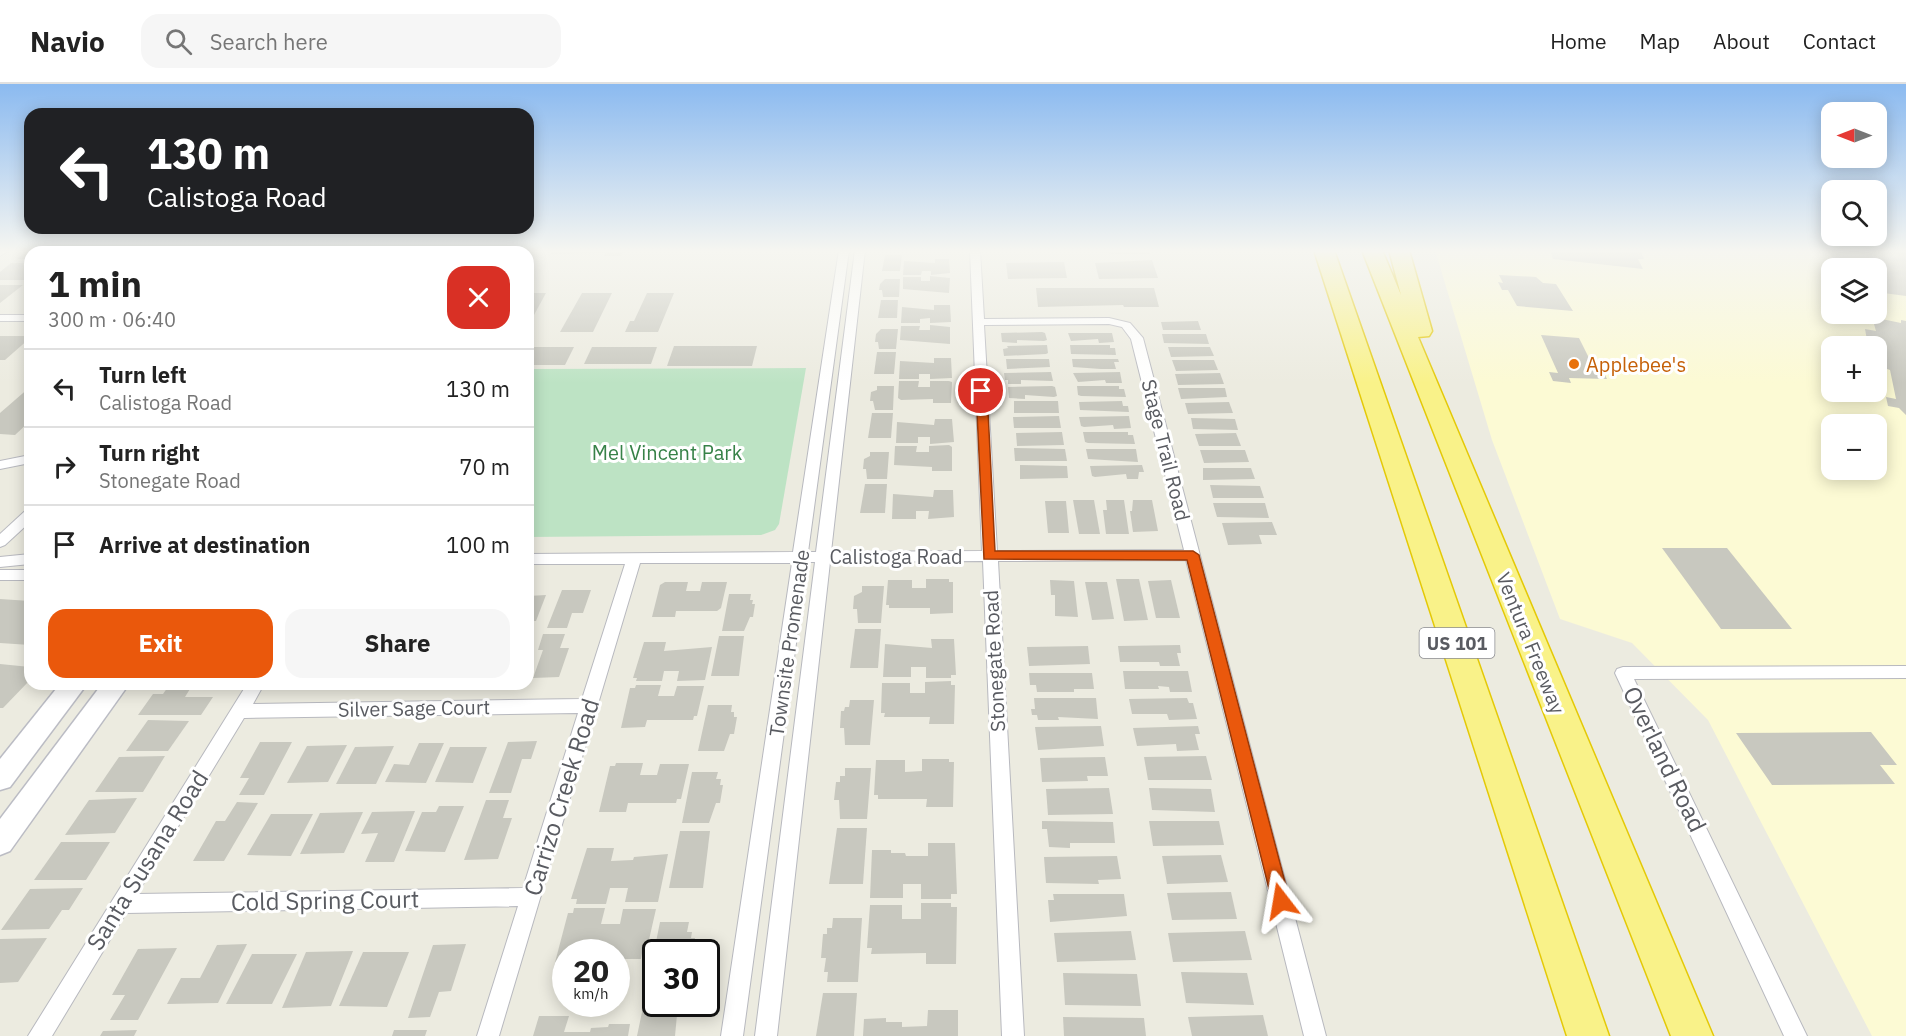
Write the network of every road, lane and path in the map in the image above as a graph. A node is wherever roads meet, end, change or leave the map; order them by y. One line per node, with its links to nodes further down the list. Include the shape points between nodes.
1 (838, 294): 17 (street, Townsite Promenade)
2 (854, 294): 18 (street, Townsite Promenade)
3 (977, 294): 9 (street, Stonegate Road)
4 (1339, 294): 41 (highway, US 101)
5 (1390, 294): 10 (highway, Ventura Freeway / US 101)
6 (1412, 294): 10 (highway, via 1422,331)
7 (0, 318): 8 (street)
8 (24, 318)
9 (978, 321): 15 (street, Stonegate Road); 16 (street, Stage Trail Road, via 1109,321 1133,331)
10 (1422, 375): 42 (highway, Ventura Freeway / US 101)
11 (24, 460): 12 (street)
12 (0, 465)
13 (24, 520): 14 (street)
14 (0, 542)
15 (989, 555): 16 (street, Calistoga Road); 18 (street, Calistoga Road); 39 (street, Stonegate Road)
16 (1193, 555): 40 (street, Stage Trail Road)
17 (802, 557): 18 (street, Calistoga Road); 20 (street, Calistoga Road); 37 (street, Townsite Promenade)
18 (821, 557): 38 (street, Townsite Promenade)
19 (534, 559): 20 (street, Calistoga Road)
20 (634, 559): 29 (street, Carrizo Creek Road)
21 (24, 560): 22 (street)
22 (0, 562)
23 (0, 575): 24 (street)
24 (24, 575)
25 (1906, 672): 43 (street, Overland Road, via 1623,674)
26 (69, 690): 31 (main road)
27 (112, 690): 32 (main road)
28 (252, 690): 30 (street, Santa Susana Road)
29 (589, 706): 30 (street, Silver Sage Court); 33 (street, Carrizo Creek Road)
30 (240, 711): 34 (street, Santa Susana Road)
31 (0, 779)
32 (0, 842)
33 (531, 897): 34 (street, Cold Spring Court); 36 (street, Carrizo Creek Road)
34 (120, 904): 35 (street, Santa Susana Road)
35 (39, 1036)
36 (488, 1036)
37 (732, 1036)
38 (766, 1036)
39 (1013, 1036)
40 (1316, 1036)
41 (1588, 1036)
42 (1692, 1036)
43 (1796, 1036)

